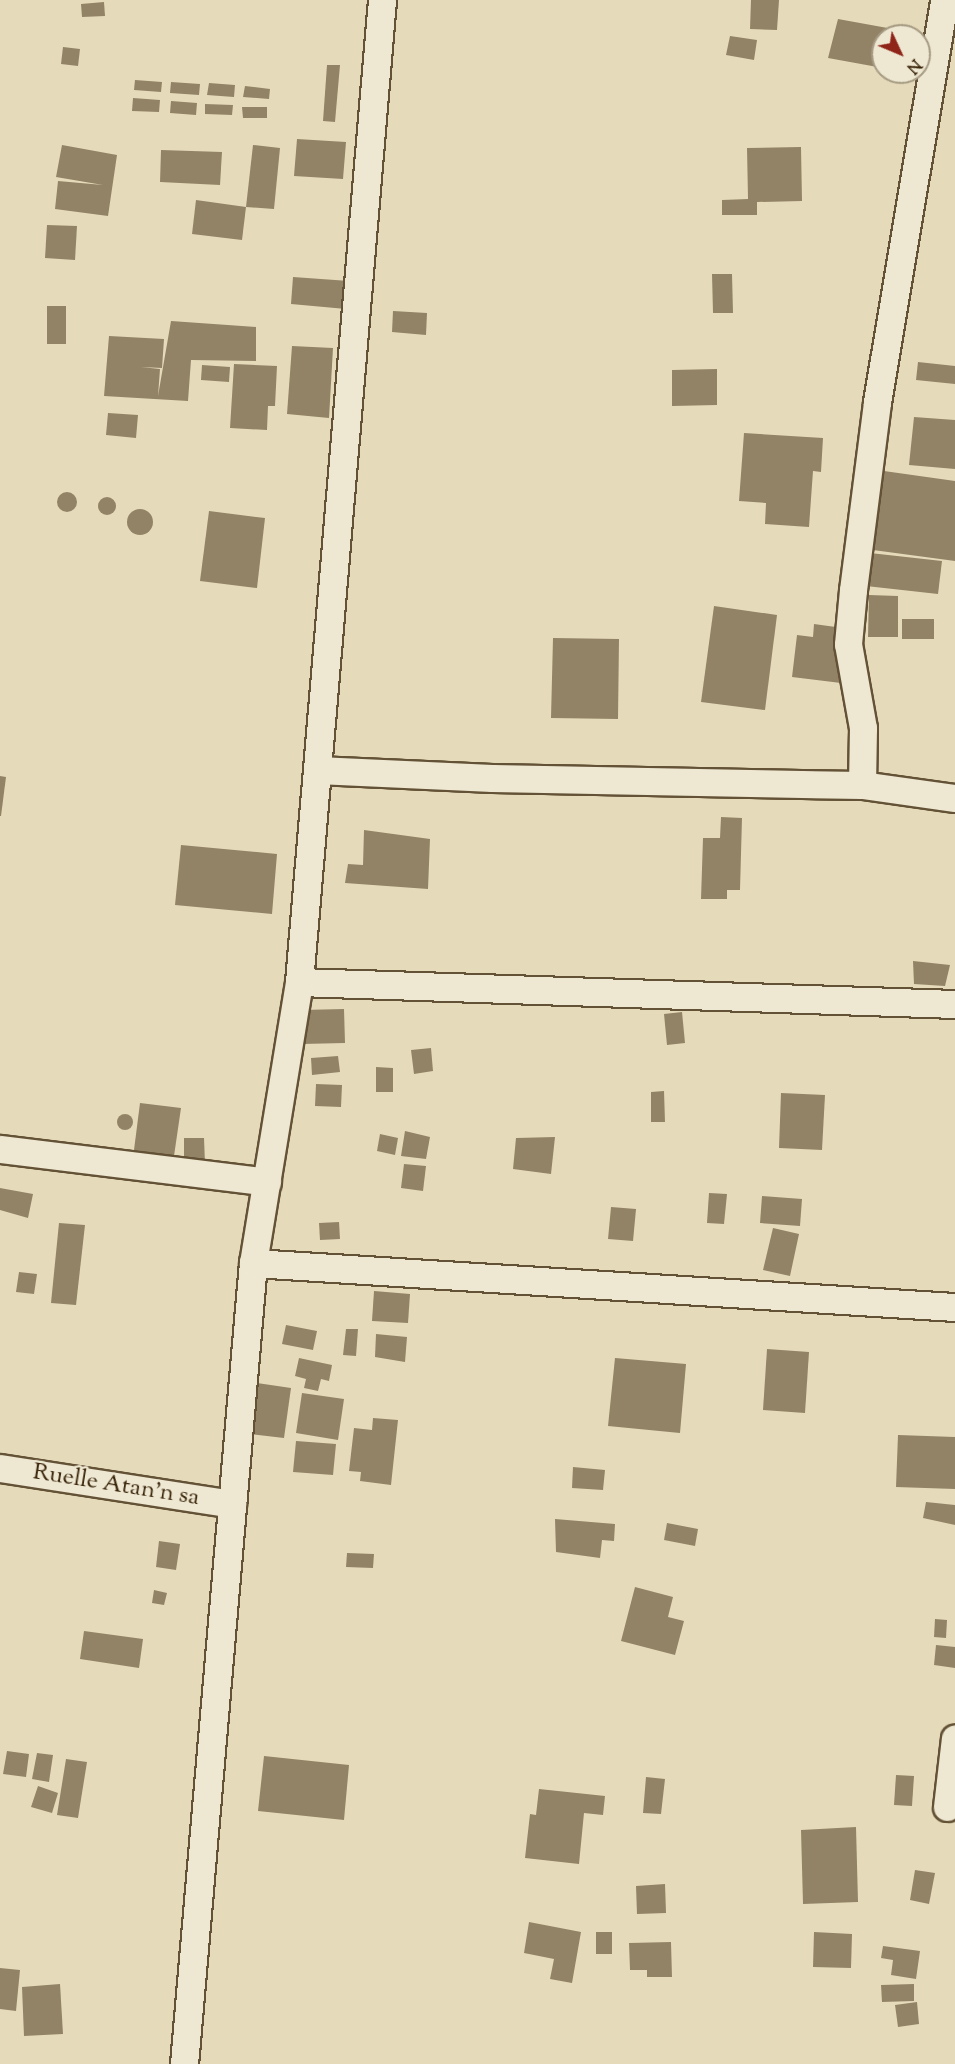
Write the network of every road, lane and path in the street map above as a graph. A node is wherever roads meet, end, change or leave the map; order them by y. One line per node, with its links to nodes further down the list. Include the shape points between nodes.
1 (382, 0): 3 (street)
2 (944, 0): 4 (street, via 877,402 853,590 848,644 863,728)
3 (317, 770): 4 (street, via 492,778); 6 (street)
4 (862, 785): 5 (street)
5 (955, 798)
6 (299, 982): 7 (street); 9 (street)
7 (955, 1004)
8 (0, 1149): 9 (street)
9 (267, 1182): 10 (street)
10 (254, 1263): 11 (street); 13 (street)
11 (955, 1307)
12 (0, 1468): 13 (street, Ruelle Atan'n sa)
13 (232, 1504): 16 (street)
14 (955, 1738): 15 (street)
15 (947, 1807)
16 (184, 2064)

